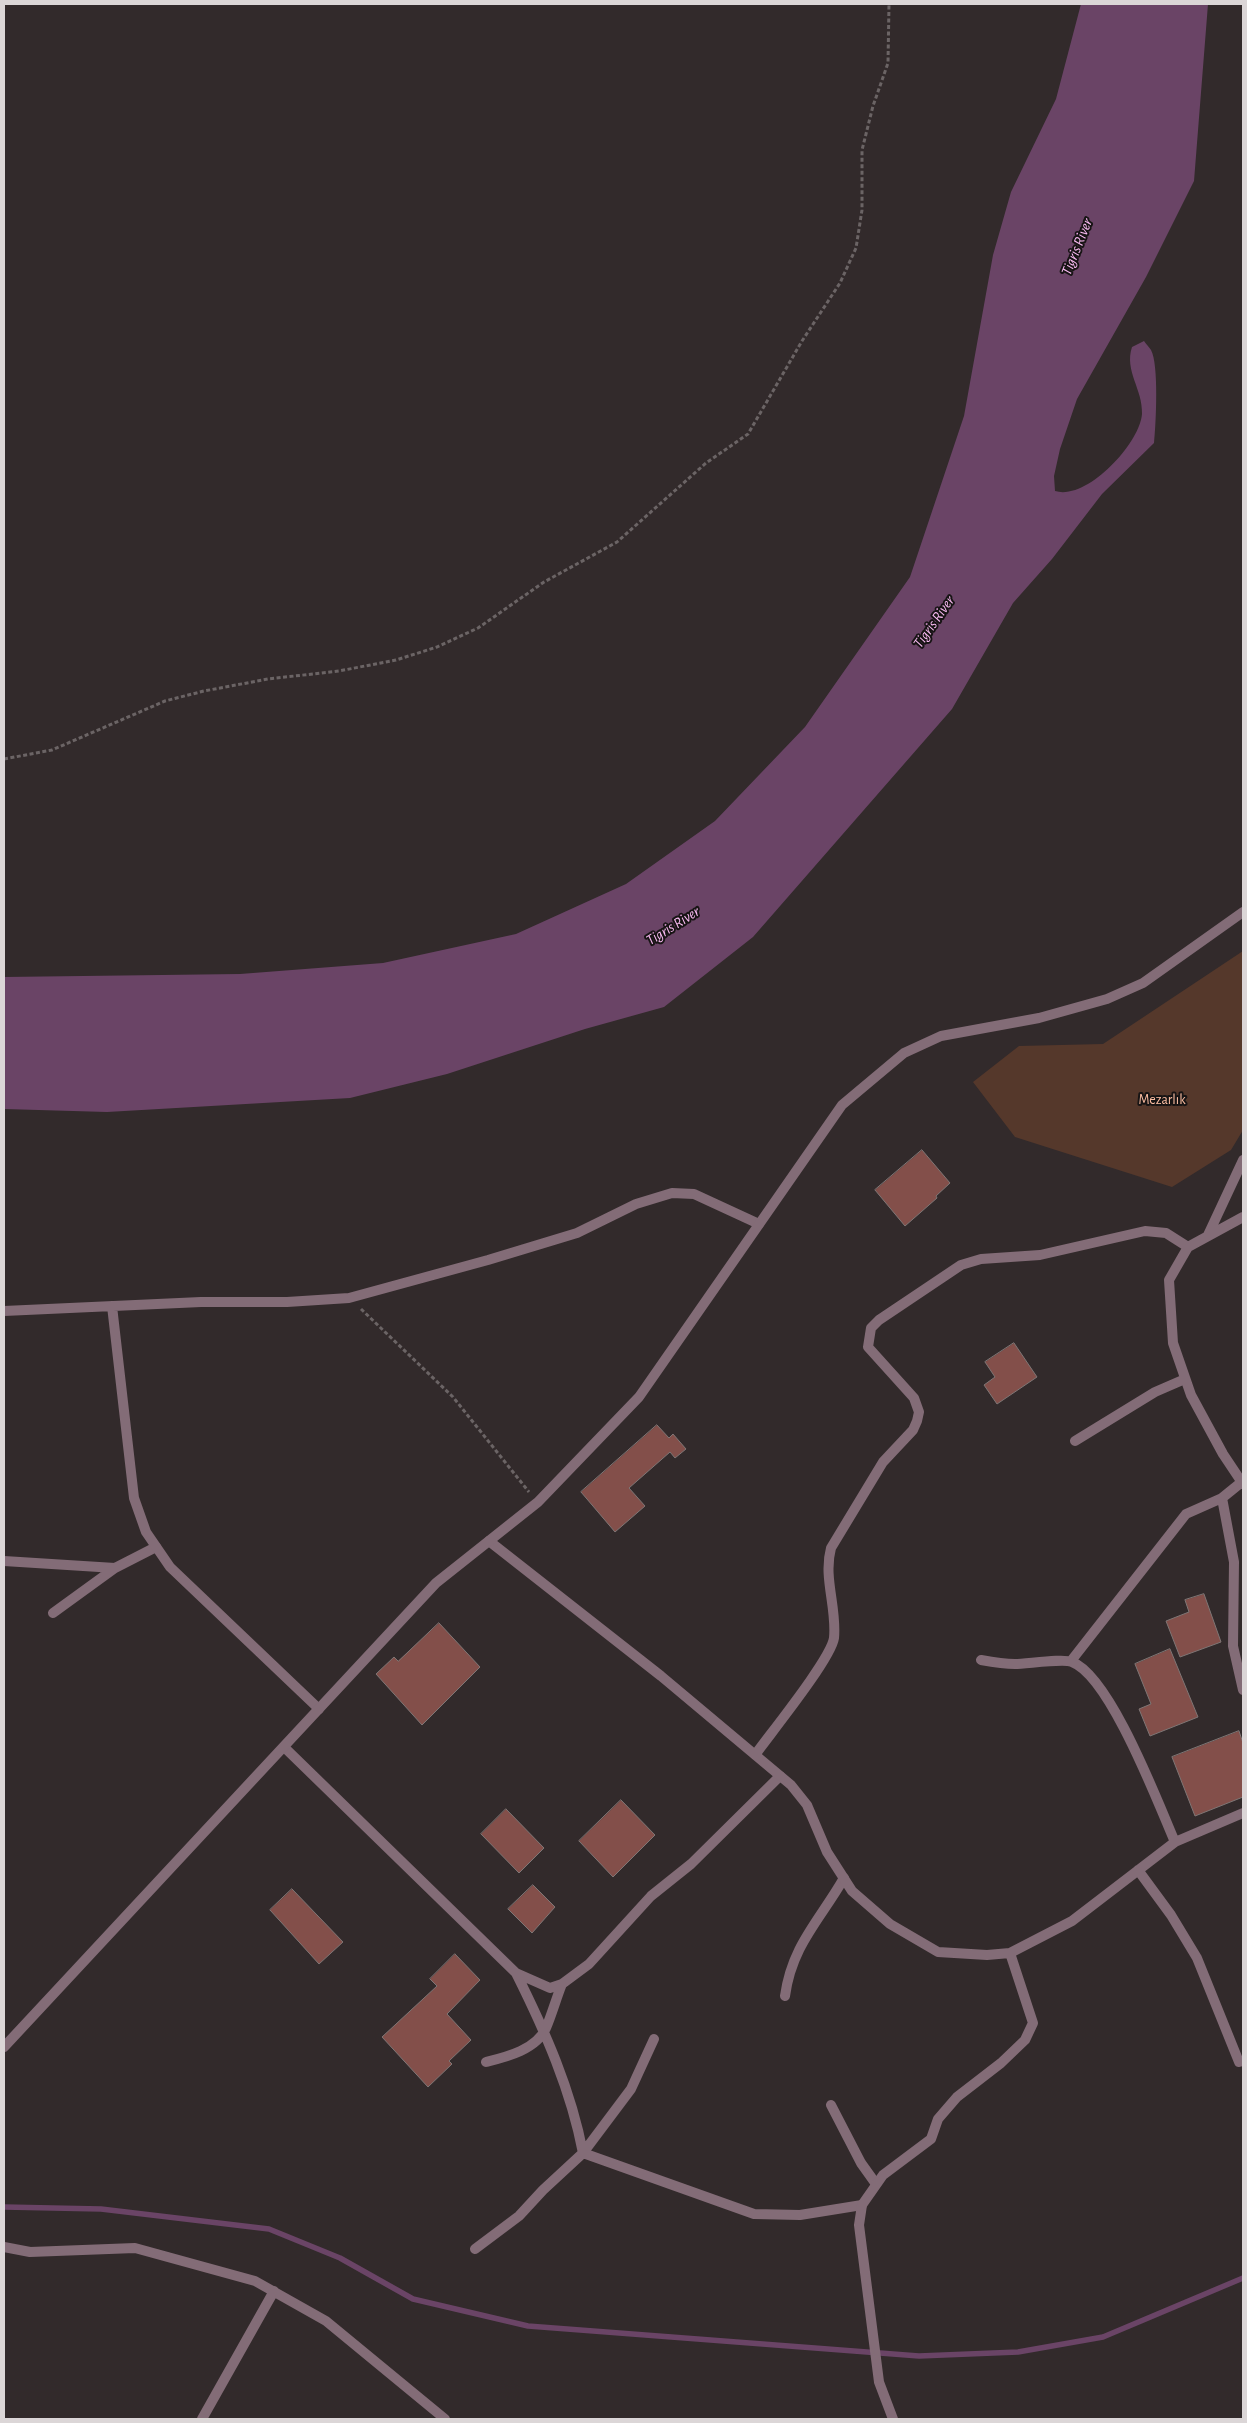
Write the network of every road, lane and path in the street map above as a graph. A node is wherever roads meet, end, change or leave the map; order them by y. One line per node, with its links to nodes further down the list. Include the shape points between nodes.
1 (889, 4): 2 (path, via 888,63 862,150 862,210 856,248 840,283 748,434 706,463 616,542 544,582 478,628 437,647 396,660 268,678 165,701 52,750)
2 (4, 759)
3 (1243, 912): 6 (street, via 1143,983 1107,999 1040,1018 941,1036 904,1053 842,1105)
4 (1243, 1160): 7 (street)
5 (1243, 1217): 7 (street)
6 (759, 1224): 9 (street, via 694,1194 672,1193 636,1204 577,1233); 16 (street, via 640,1397)
7 (1208, 1236): 8 (street)
8 (1188, 1247): 12 (street, via 1169,1280 1173,1343); 27 (street, via 1166,1233 1145,1231 1040,1255 981,1259 961,1265 872,1328 868,1348 914,1398 919,1412 917,1421 913,1430 883,1462 831,1548 827,1564 834,1641)
9 (349, 1298): 10 (street); 16 (path, via 453,1397)
10 (112, 1306): 11 (street); 18 (street, via 134,1498 146,1532)
11 (4, 1311)
12 (1185, 1379): 13 (street, via 1155,1392); 14 (street, via 1223,1454)
13 (1075, 1441)
14 (1243, 1482): 15 (street)
15 (1222, 1498): 23 (street, via 1186,1514); 24 (street, via 1234,1562 1233,1646)
16 (538, 1502): 17 (street)
17 (489, 1541): 25 (street, via 436,1583); 27 (street, via 661,1676)
18 (156, 1547): 20 (street); 25 (street, via 170,1567)
19 (4, 1561): 20 (street)
20 (115, 1568): 21 (street)
21 (53, 1613)
22 (981, 1660): 23 (street, via 1012,1664)
23 (1071, 1661): 30 (street, via 1101,1688 1128,1736)
24 (1243, 1690)
25 (319, 1709): 26 (street)
26 (284, 1747): 34 (street); 39 (street)
27 (755, 1755): 28 (street)
28 (780, 1776): 32 (street, via 807,1805 827,1852); 35 (street, via 692,1864 651,1896 589,1964)
29 (1243, 1813): 30 (street)
30 (1175, 1842): 31 (street)
31 (1138, 1870): 33 (street, via 1072,1921); 40 (street, via 1197,1958 1239,2062)
32 (844, 1878): 33 (street, via 852,1891 890,1924 938,1952 987,1955); 36 (street, via 795,1954)
33 (1010, 1952): 44 (street, via 1032,2023 1026,2040 957,2097 938,2119 931,2139)
34 (516, 1973): 35 (street, via 550,1988); 37 (street)
35 (562, 1984): 37 (street)
36 (785, 1996)
37 (545, 2030): 41 (street, via 529,2046 507,2057); 43 (street, via 577,2120)
38 (654, 2039): 43 (street, via 631,2089)
39 (4, 2047)
40 (1243, 2060)
41 (486, 2062)
42 (831, 2105): 44 (street, via 861,2163)
43 (583, 2153): 45 (street, via 754,2214 800,2215); 47 (street, via 519,2216)
44 (876, 2184): 45 (street)
45 (862, 2205): 51 (street, via 859,2225 879,2382)
46 (4, 2247): 48 (street, via 30,2252 135,2248 255,2281)
47 (475, 2249)
48 (274, 2291): 49 (street); 50 (street, via 326,2321)
49 (202, 2419)
50 (445, 2419)
51 (893, 2419)

